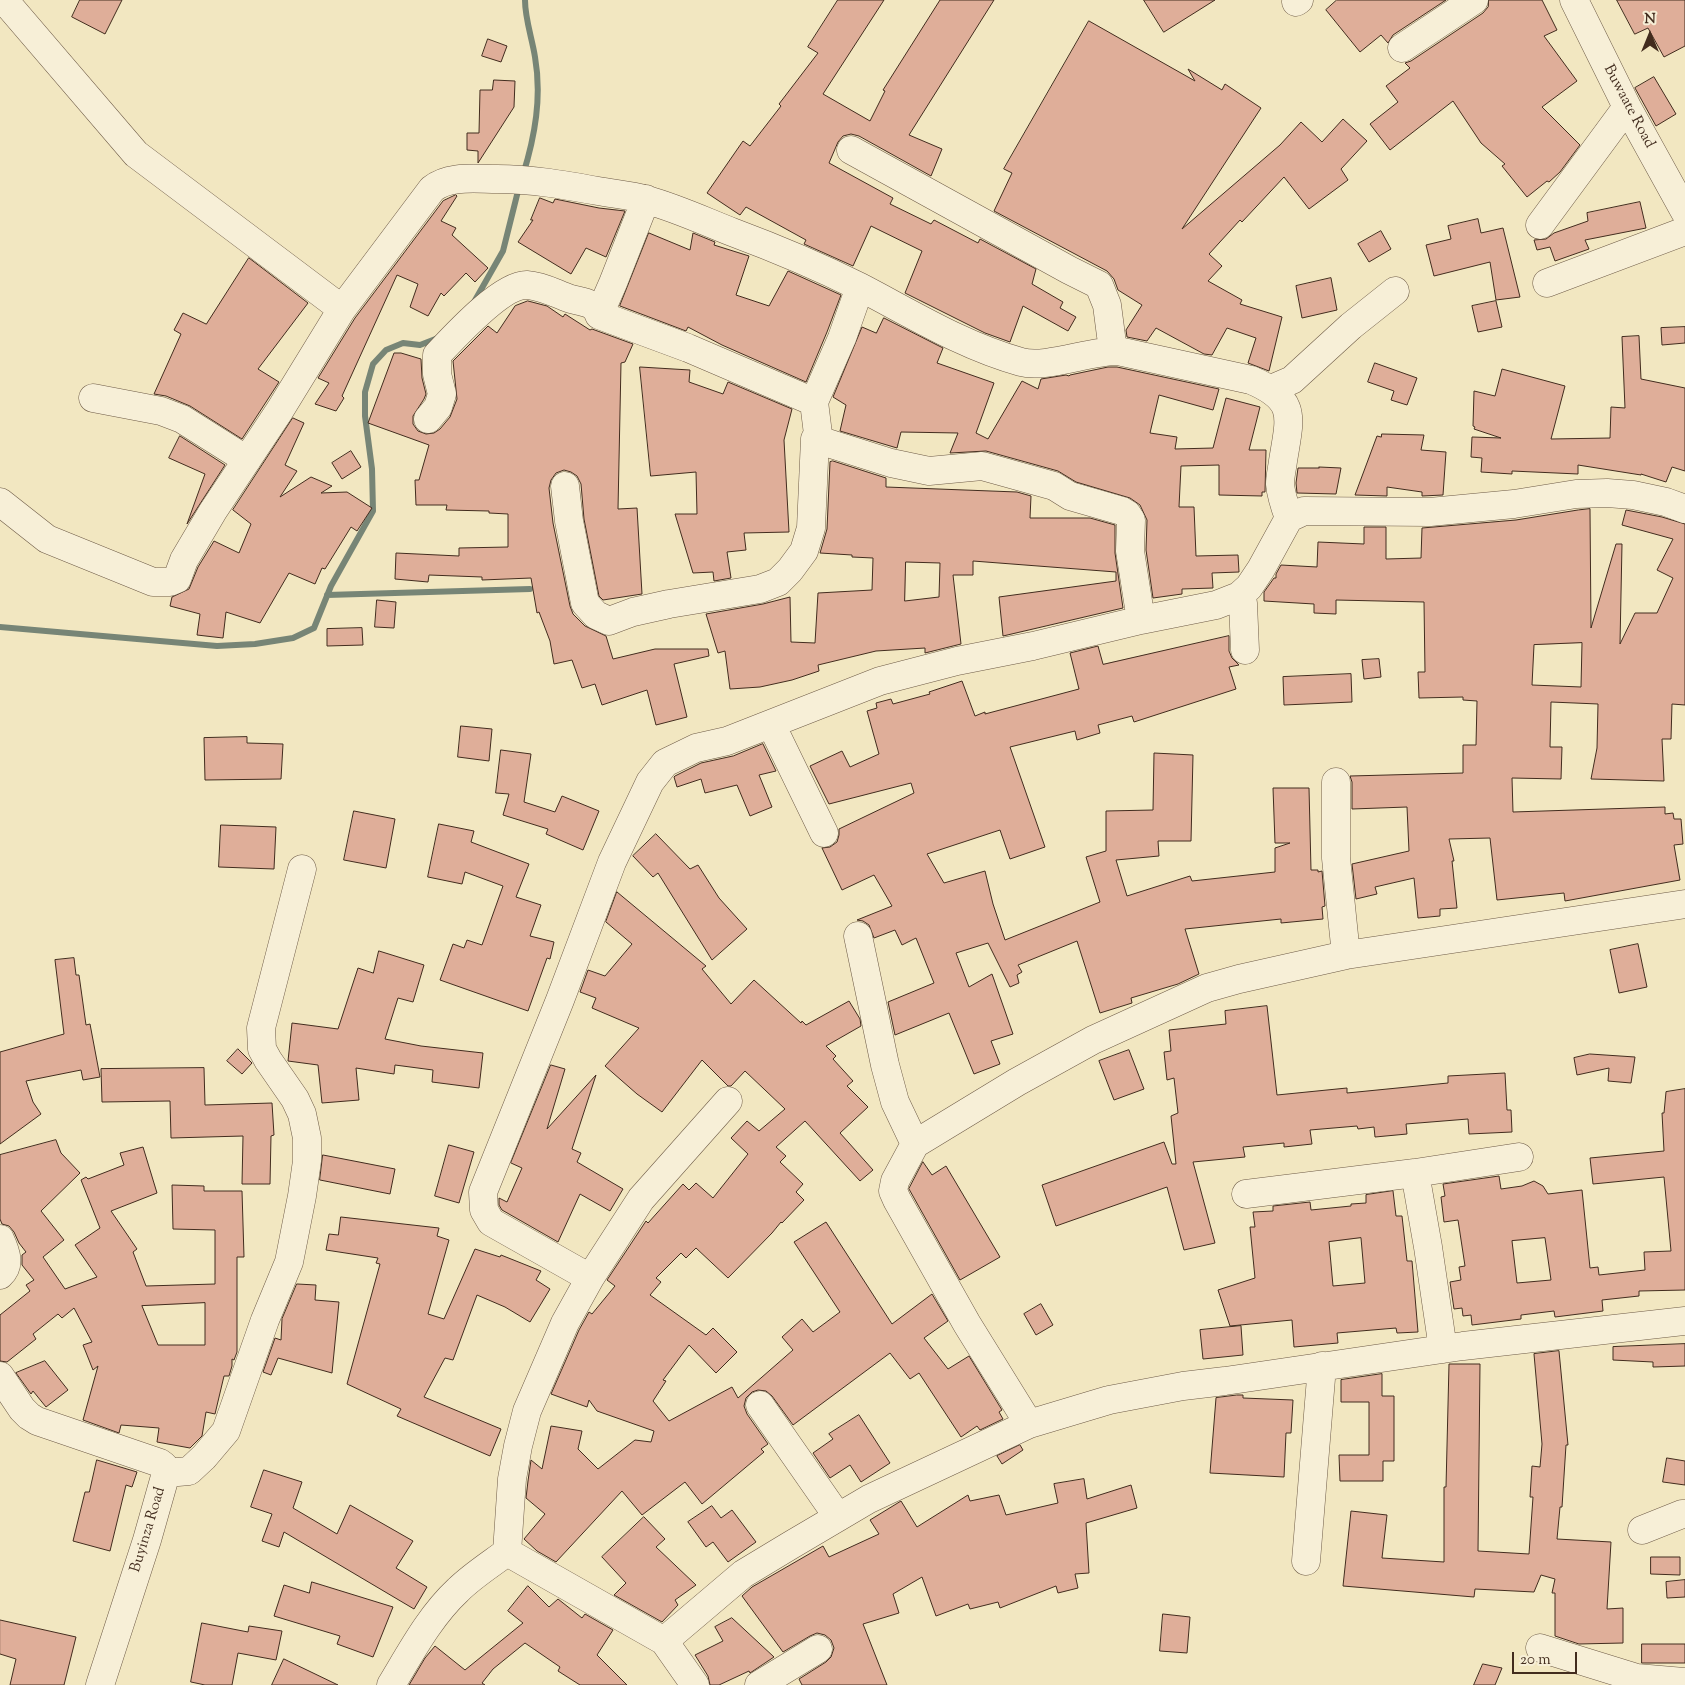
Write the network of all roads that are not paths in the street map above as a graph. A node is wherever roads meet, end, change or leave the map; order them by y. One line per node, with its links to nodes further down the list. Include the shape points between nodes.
1 (4, 0): 14 (street, via 136,154)
2 (1474, 0): 4 (street)
3 (1574, 0): 5 (street, Buwaate Road)
4 (1402, 48)
5 (1627, 107): 8 (street, Buwaate Road); 9 (street)
6 (851, 150): 16 (street, via 1100,285 1107,305)
7 (646, 199): 12 (street, via 773,248); 14 (street, via 534,180 445,181 432,189); 15 (street)
8 (1685, 212)
9 (1540, 225)
10 (1685, 231): 11 (street)
11 (1547, 283)
12 (860, 287): 16 (street, via 922,321 1024,363 1039,364); 19 (street)
13 (1395, 291): 17 (street, via 1350,326 1292,380)
14 (342, 309): 22 (street)
15 (599, 315): 19 (street, via 688,348); 20 (street, via 589,303 540,287 519,286 509,290 437,355 442,394 438,407)
16 (1113, 351): 17 (street, via 1251,380)
17 (1271, 389): 26 (street, via 1287,407 1288,432 1280,482)
18 (93, 398): 22 (street, via 161,411 182,419)
19 (814, 402): 21 (street, via 818,434)
20 (428, 418)
21 (815, 439): 23 (street, via 811,528 804,551 778,582 760,589 633,612 609,621 596,616 585,603); 28 (street, via 891,463 929,471 982,466 1054,486 1070,496 1122,511 1131,520 1130,551)
22 (247, 460): 24 (street, via 208,519 184,560 177,579 170,582 153,582 47,539)
23 (565, 486)
24 (0, 502)
25 (1685, 509): 26 (street, via 1642,497 1607,493 1430,512 1304,510)
26 (1289, 518): 27 (street, via 1261,569)
27 (1239, 596): 28 (street, via 1216,605); 29 (street, via 1243,603)
28 (1141, 620): 30 (street, via 880,681)
29 (1245, 650)
30 (771, 724): 32 (street); 44 (street, via 727,741 696,748 665,763 650,782 612,862 483,1192 484,1210 491,1222)
31 (1336, 782): 36 (street, via 1336,858)
32 (824, 833)
33 (302, 869): 51 (street, via 261,1034 262,1049 295,1099 307,1138 307,1161 290,1262 265,1320 226,1431 204,1458 188,1471)
34 (1685, 904): 36 (street)
35 (858, 936): 38 (street, via 895,1102)
36 (1346, 955): 38 (street, via 1207,988 1093,1040)
37 (728, 1101): 44 (street, via 642,1200)
38 (915, 1144): 50 (street, via 895,1182 896,1200)
39 (1519, 1157): 40 (street)
40 (1414, 1173): 41 (street); 46 (street)
41 (1246, 1194)
42 (0, 1239): 43 (street, via 7,1262 5,1271)
43 (0, 1275)
44 (590, 1278): 55 (street, via 566,1323 528,1412 512,1479)
45 (1685, 1321): 46 (street)
46 (1443, 1349): 47 (street)
47 (1322, 1366): 50 (street, via 1141,1393); 56 (street)
48 (0, 1376): 51 (street, Buyinza Road, via 29,1416 160,1463)
49 (760, 1405): 53 (street)
50 (1028, 1424): 53 (street, via 869,1499)
51 (166, 1473): 61 (street, Buyinza Road)
52 (1685, 1514): 54 (street)
53 (838, 1518): 57 (street, via 743,1574)
54 (1642, 1530)
55 (507, 1552): 57 (street); 62 (street, via 458,1589 444,1605)
56 (1306, 1561)
57 (664, 1641): 63 (street)
58 (1540, 1648): 60 (street, via 1637,1678)
59 (818, 1649): 64 (street)
60 (1685, 1682)
61 (100, 1685)
62 (391, 1685)
63 (695, 1685)
64 (759, 1685)

